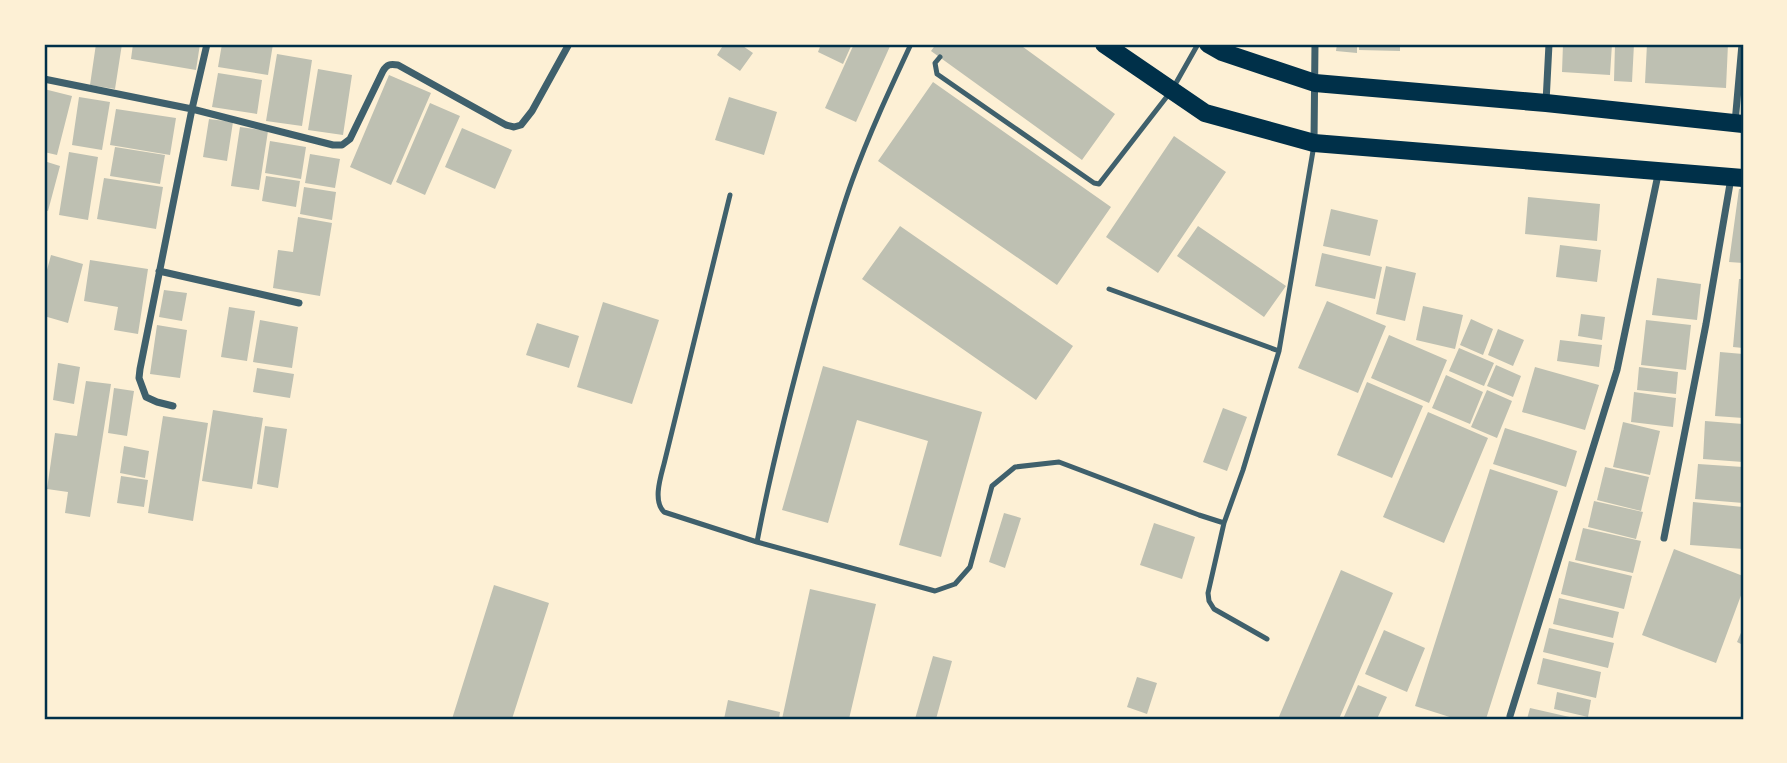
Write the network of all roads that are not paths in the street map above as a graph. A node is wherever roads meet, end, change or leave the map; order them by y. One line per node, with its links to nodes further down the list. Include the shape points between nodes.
1 (207, 44): 15 (street)
2 (569, 44): 15 (street, via 532,111 514,127 390,64 350,139 342,145)
3 (911, 44): 28 (lane, via 869,137 833,237)
4 (1104, 44): 13 (main road)
5 (1198, 44): 13 (lane)
6 (1208, 44): 12 (main road)
7 (1315, 44): 12 (street)
8 (1549, 44): 14 (street)
9 (1742, 44): 16 (street)
10 (940, 57): 13 (lane, via 935,63 937,74 1099,184)
11 (44, 79): 15 (street)
12 (1315, 83): 14 (main road); 17 (street)
13 (1172, 90): 17 (main road, via 1205,113)
14 (1546, 103): 16 (main road)
15 (192, 109): 21 (street)
16 (1739, 124)
17 (1314, 143): 18 (main road); 24 (lane)
18 (1659, 170): 19 (main road); 30 (street, via 1617,370)
19 (1737, 178): 27 (street)
20 (730, 195): 28 (lane, via 659,484 658,505 664,512)
21 (159, 271): 23 (street); 25 (street, via 139,378 146,397)
22 (1109, 289): 24 (lane)
23 (299, 303)
24 (1279, 351): 26 (lane)
25 (173, 406)
26 (1224, 523): 28 (lane, via 1059,462 1015,467 992,486 970,567 956,584 935,591); 29 (lane, via 1209,601 1214,609)
27 (1664, 538)
28 (757, 542)
29 (1267, 639)
30 (1510, 716)

